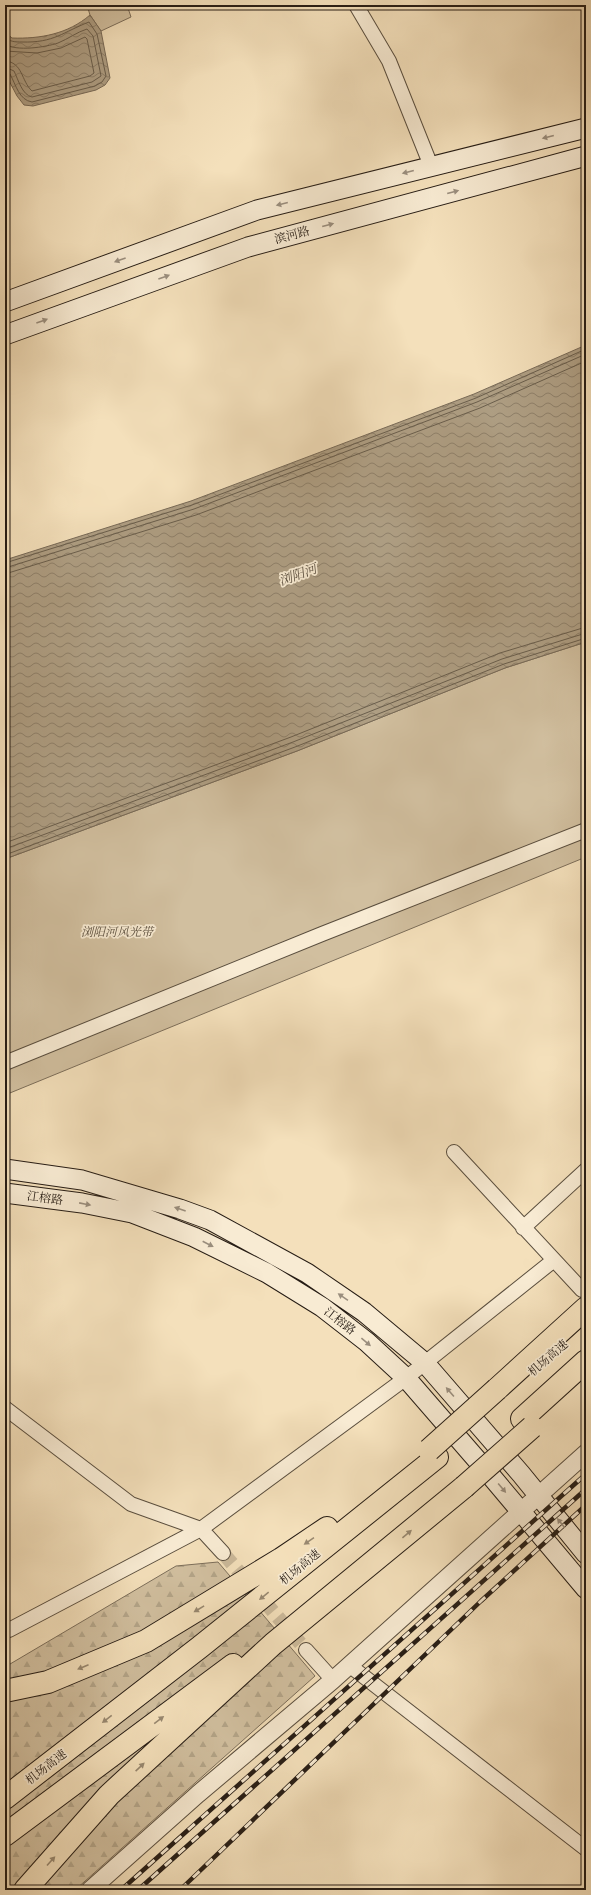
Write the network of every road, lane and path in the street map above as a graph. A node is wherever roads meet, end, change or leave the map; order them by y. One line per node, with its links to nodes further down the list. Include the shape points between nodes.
1 (356, 5): 4 (street, via 389,61)
2 (586, 128): 4 (main road, one-way to 4)
3 (586, 156): 6 (main road, 滨河路, one-way to 3, via 248,247)
4 (431, 166): 5 (main road, one-way to 5, via 257,210)
5 (5, 302)
6 (5, 334)
7 (586, 830): 8 (street)
8 (5, 1063)
9 (454, 1152): 13 (street)
10 (5, 1169): 18 (main road, 江榕路, one-way to 10, via 364,1312 307,1273 210,1220 148,1198 82,1180)
11 (586, 1170): 13 (street)
12 (5, 1193): 20 (main road, 江榕路, one-way to 20, via 82,1203 132,1213 194,1237 267,1273 322,1307 367,1342)
13 (523, 1228): 14 (street)
14 (554, 1260): 15 (street); 18 (street)
15 (584, 1299): 21 (highway)
16 (586, 1324): 21 (highway, 机场高速)
17 (586, 1361): 23 (highway)
18 (425, 1363): 20 (street); 27 (main road, 江榕路, one-way to 18)
19 (586, 1365): 23 (highway)
20 (406, 1378): 28 (main road, 江榕路, one-way to 28); 29 (street)
21 (499, 1394): 24 (highway, 机场高速)
22 (5, 1408): 29 (street, via 131,1504)
23 (527, 1423): 26 (highway)
24 (433, 1453): 37 (highway, one-way to 37, via 281,1559 146,1641 48,1682); 39 (highway, 机场高速, one-way to 39, via 207,1642)
25 (586, 1453): 27 (street)
26 (458, 1481): 38 (highway, one-way to 26, via 238,1661); 43 (highway, one-way to 26, via 109,1795 268,1649)
27 (538, 1496): 28 (street); 31 (main road, 江榕路, one-way to 27)
28 (521, 1511): 32 (main road, 江榕路); 35 (street)
29 (201, 1529): 30 (street); 33 (street)
30 (223, 1554)
31 (586, 1554)
32 (586, 1590)
33 (9, 1630)
34 (306, 1650): 36 (street)
35 (349, 1665): 36 (street); 42 (street)
36 (333, 1680): 44 (street, via 198,1794)
37 (5, 1691)
38 (104, 1762): 40 (highway); 41 (highway)
39 (5, 1798)
40 (5, 1835)
41 (5, 1848)
42 (586, 1849)
43 (25, 1890)
44 (90, 1890)

